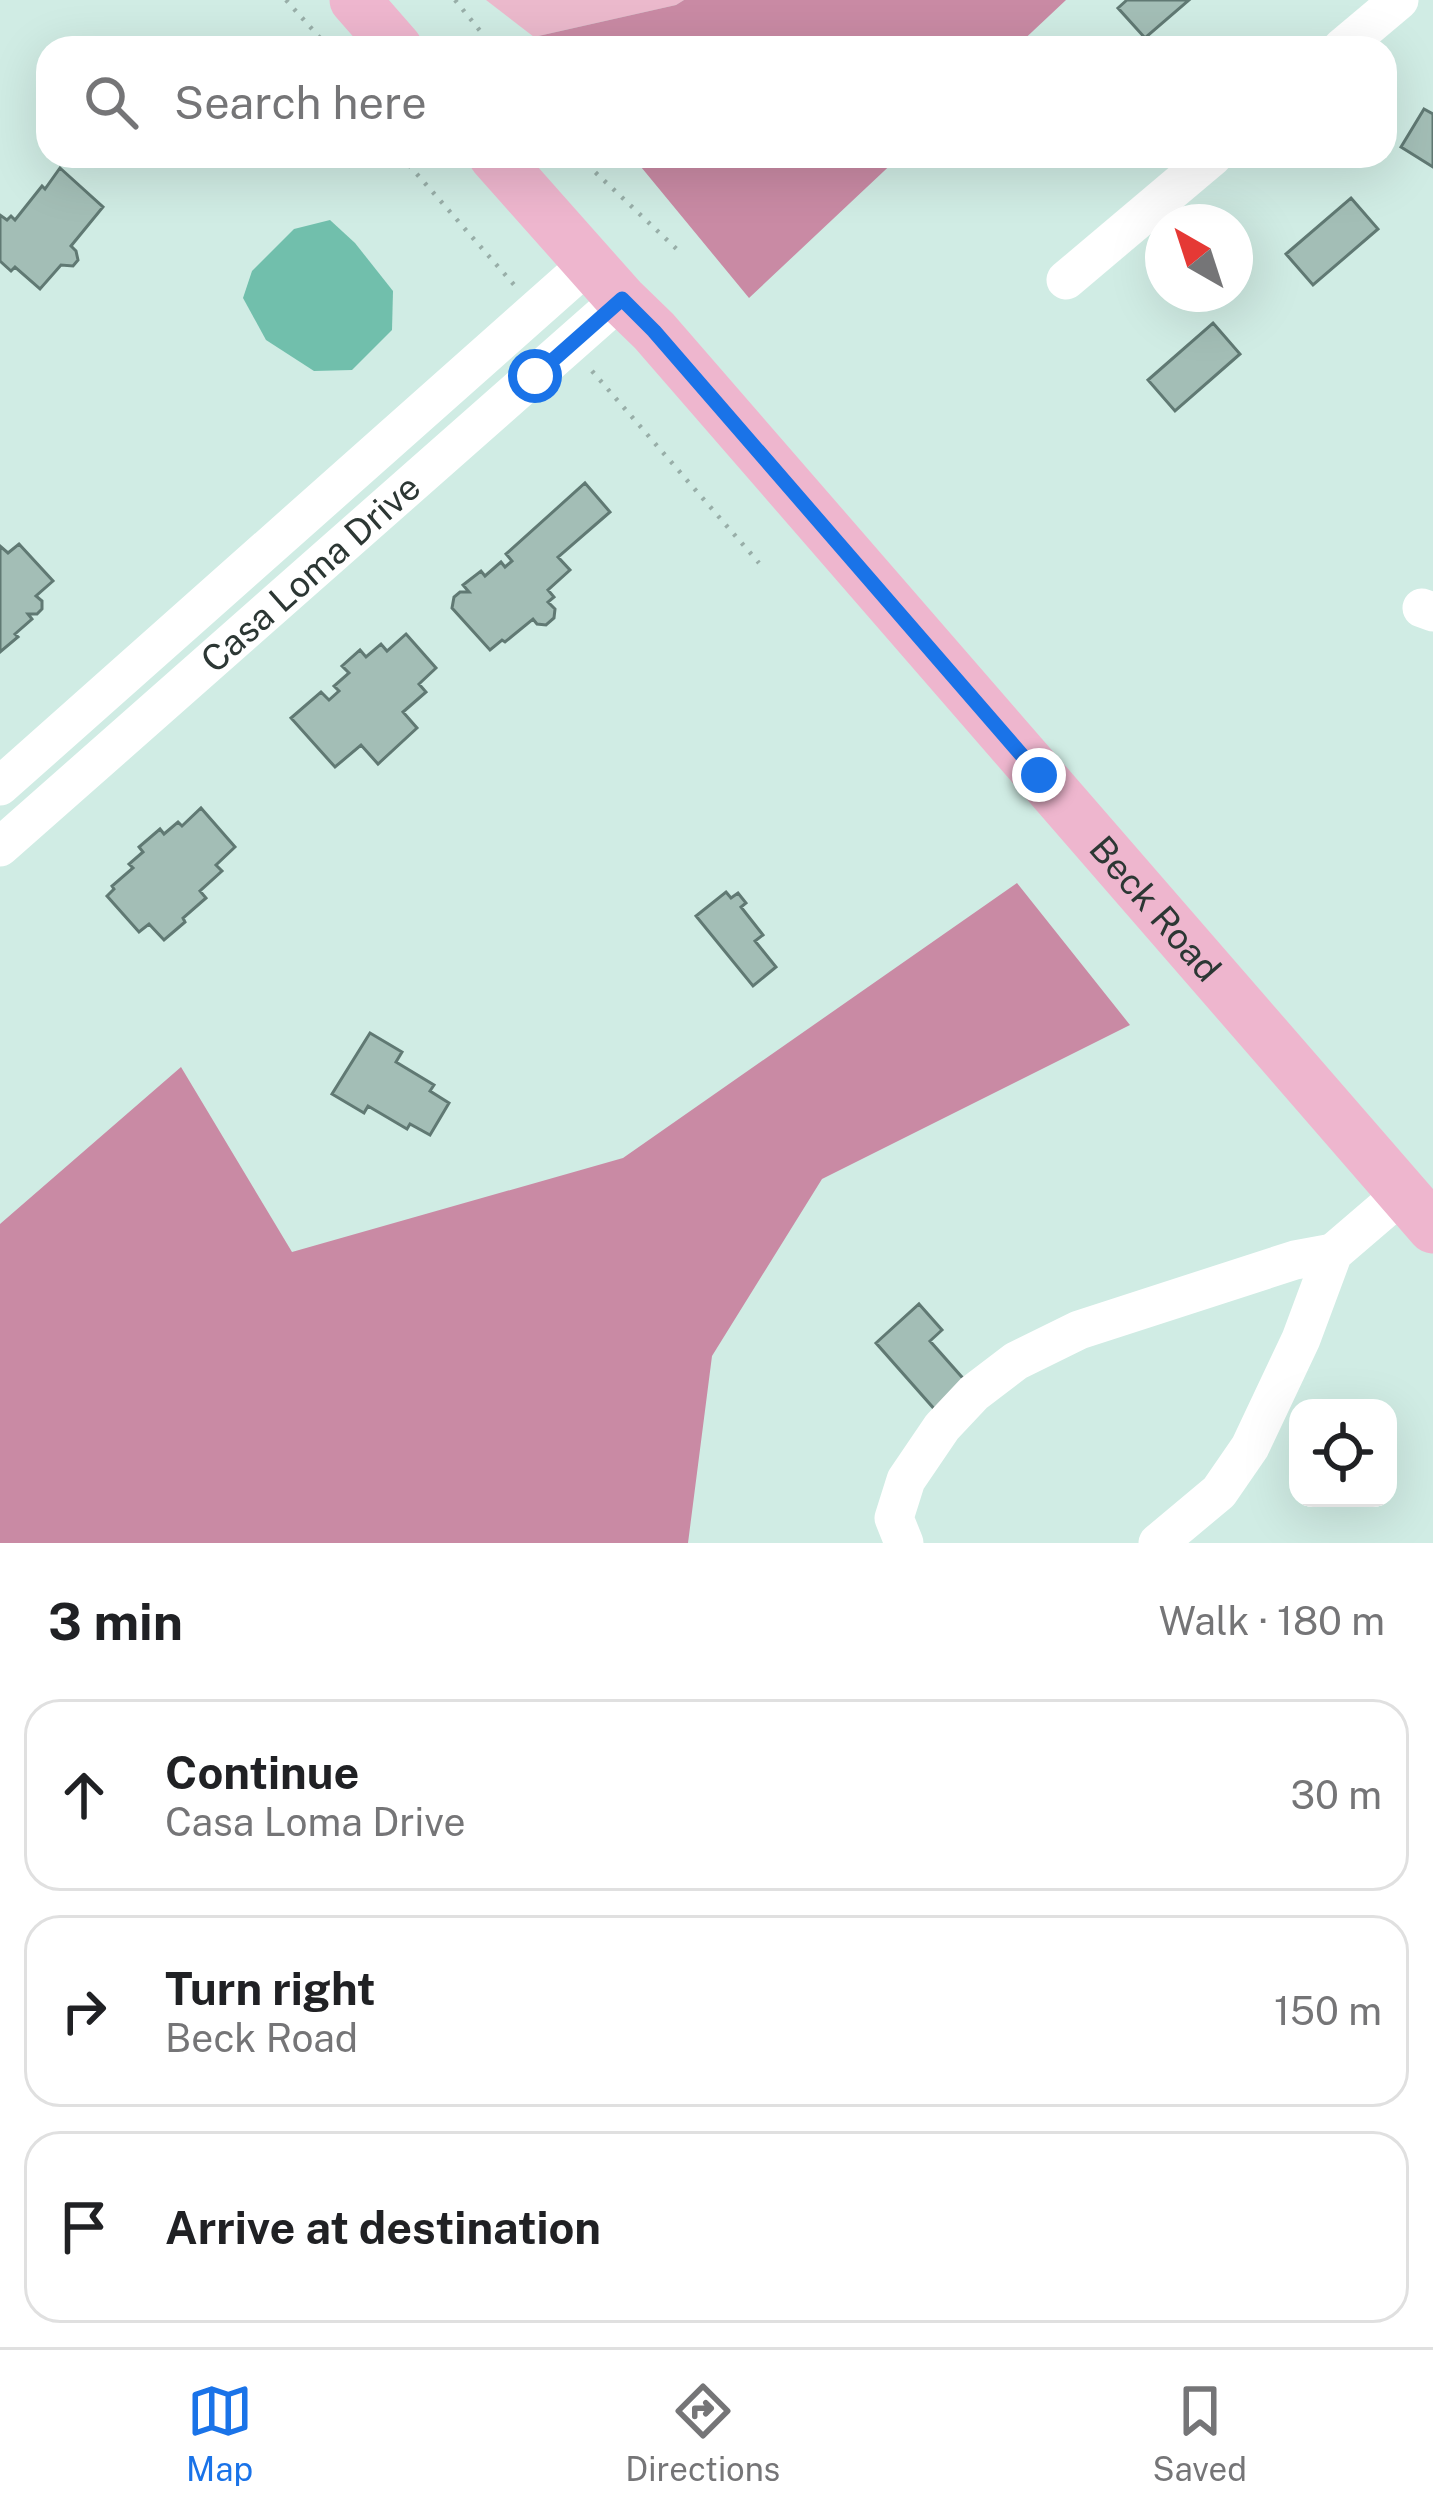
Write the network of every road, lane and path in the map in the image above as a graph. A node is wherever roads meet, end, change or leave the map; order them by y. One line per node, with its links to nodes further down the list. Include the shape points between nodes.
1 (286, 0): 5 (path)
2 (355, 0): 6 (main road)
3 (455, 0): 7 (path)
4 (1399, 0): 8 (street)
5 (318, 36)
6 (387, 36)
7 (484, 36)
8 (1356, 36)
9 (505, 168): 14 (main road, Beck Road)
10 (591, 168): 12 (path)
11 (1200, 168): 13 (street)
12 (682, 254)
13 (1066, 280)
14 (605, 281): 15 (street, Casa Loma Drive); 16 (street, Casa Loma Drive); 23 (main road, Beck Road)
15 (503, 339): 16 (street); 17 (street, Casa Loma Drive)
16 (535, 376): 18 (street, Casa Loma Drive)
17 (335, 488): 18 (street); 19 (street, Casa Loma Drive)
18 (368, 523): 20 (street, Casa Loma Drive)
19 (158, 646): 20 (street); 21 (street, Casa Loma Drive)
20 (190, 680): 22 (street, Casa Loma Drive)
21 (0, 786)
22 (6, 830)
23 (1418, 1211): 24 (street)
24 (1333, 1253): 25 (street, via 1079,1330 1016,1361 942,1427 906,1480 894,1518); 26 (street, via 1250,1447 1219,1492)
25 (904, 1543)
26 (1158, 1543)

